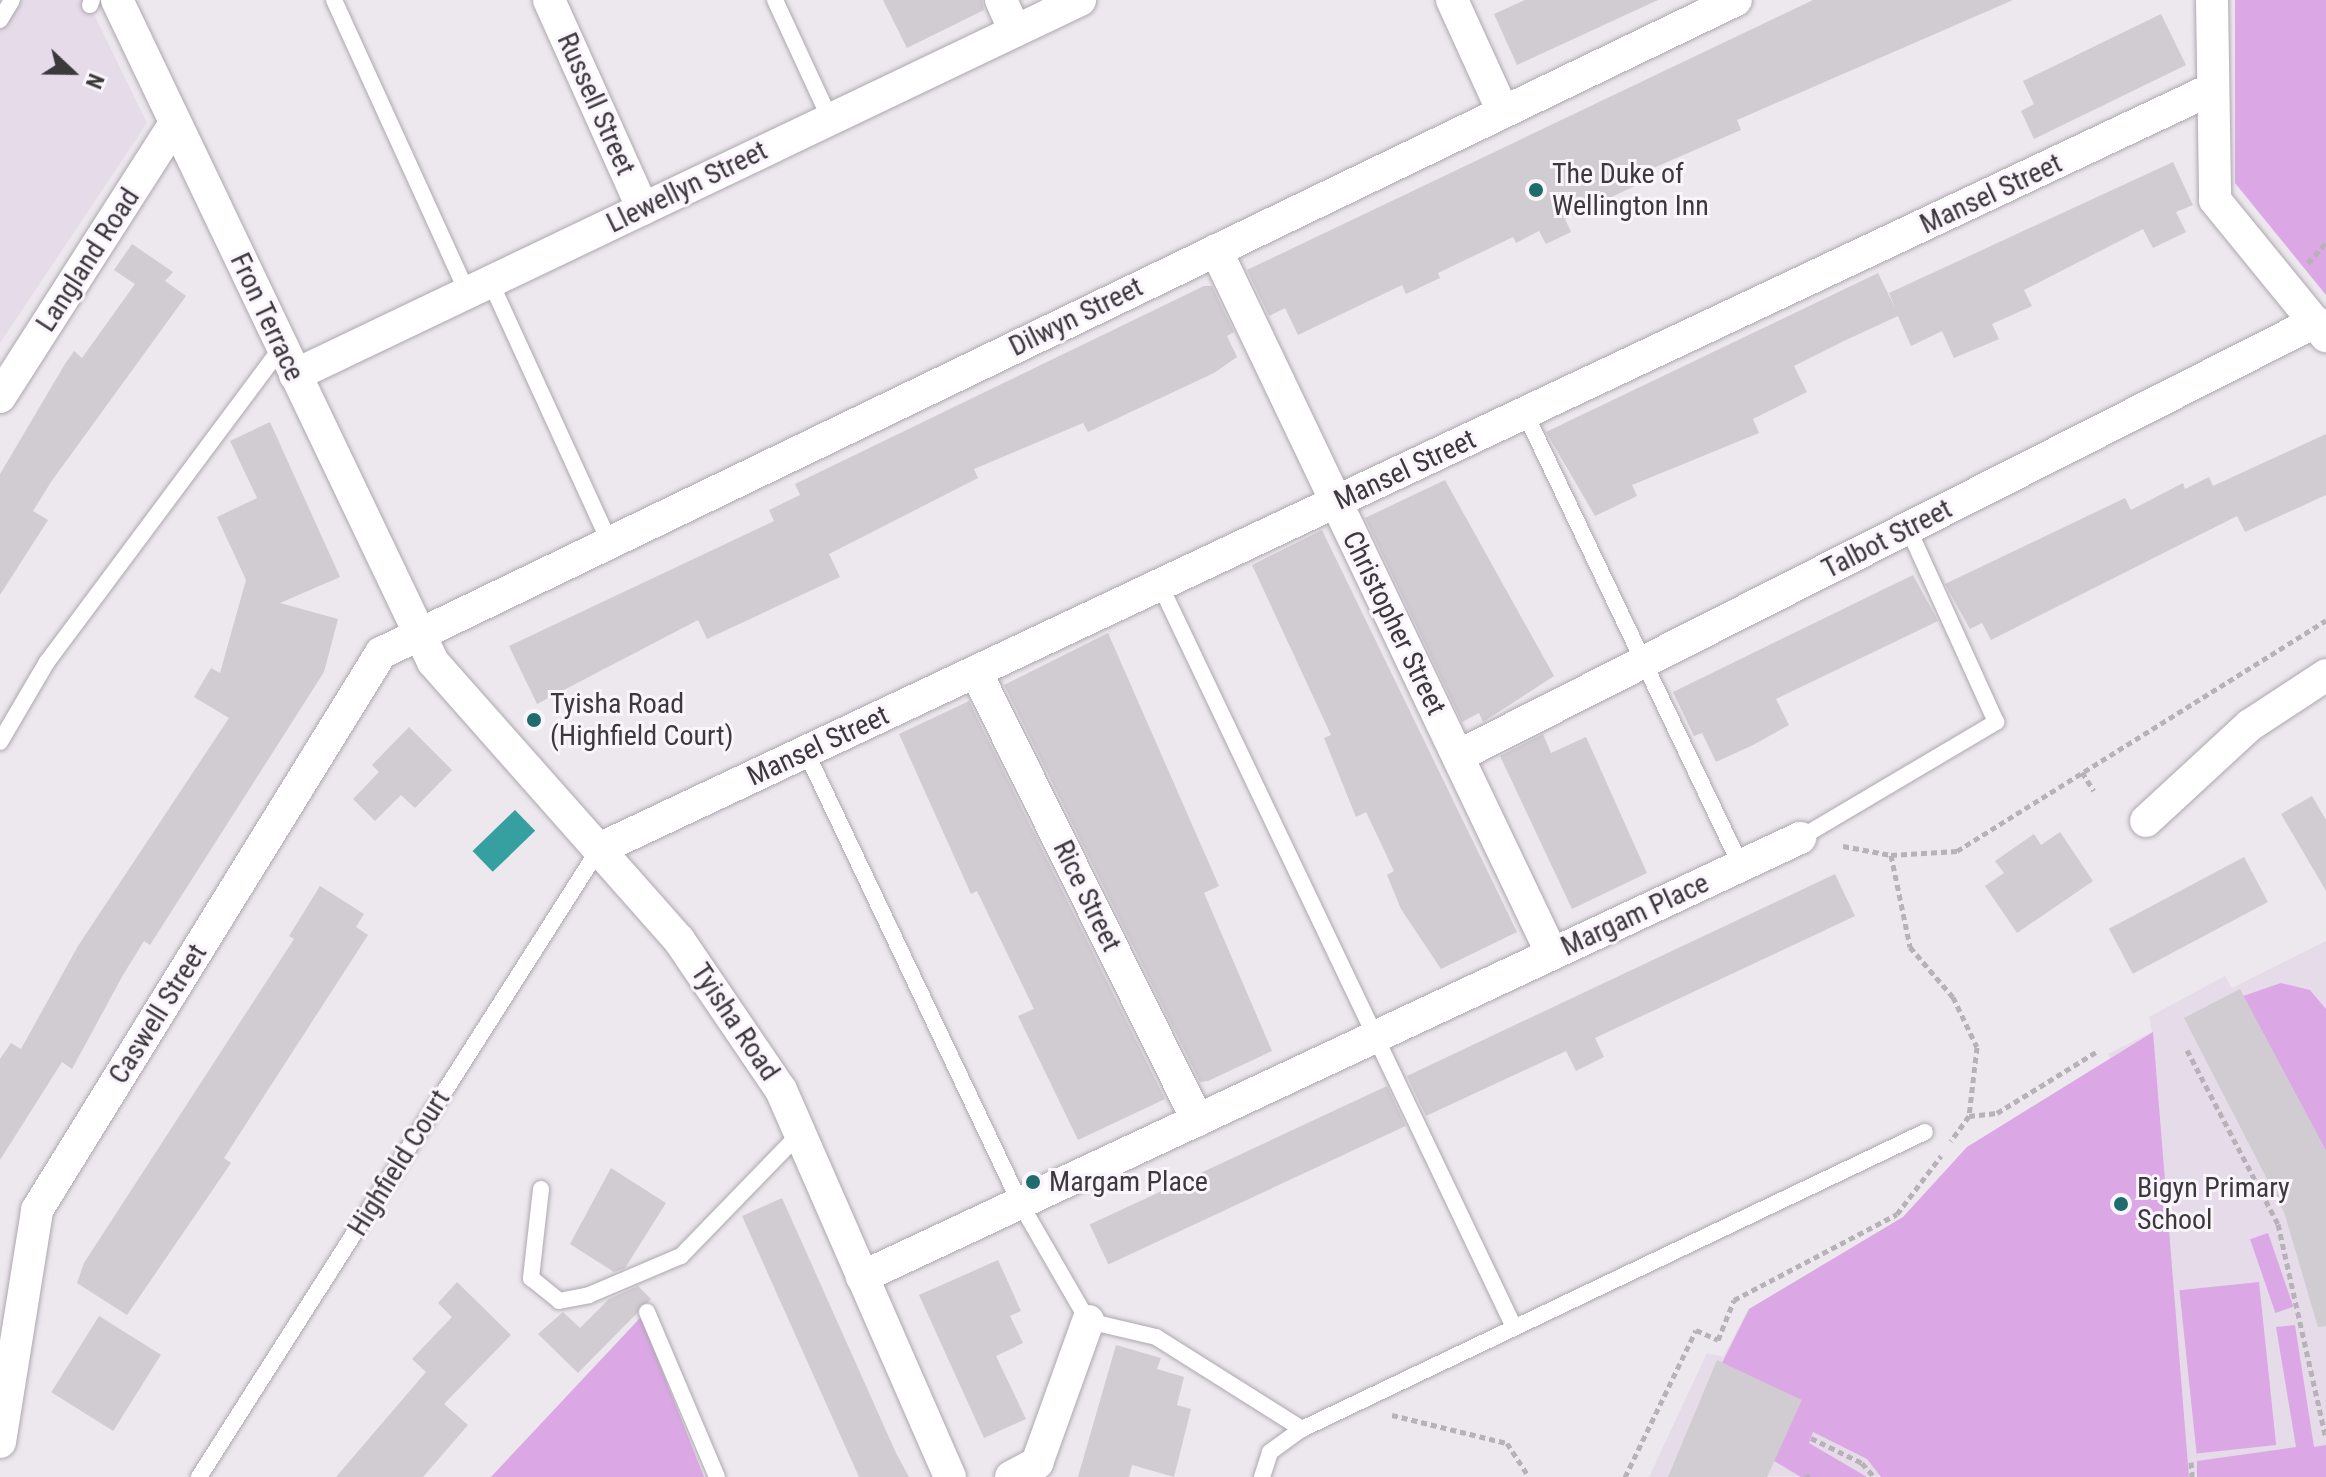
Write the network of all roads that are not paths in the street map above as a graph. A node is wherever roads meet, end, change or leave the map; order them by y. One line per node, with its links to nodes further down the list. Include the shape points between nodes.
1 (12, 0): 11 (lane)
2 (334, 0): 19 (lane)
3 (549, 0): 17 (street, Russell Street)
4 (775, 0): 15 (lane)
5 (1001, 0): 12 (street)
6 (1080, 0): 12 (street, Llewellyn Street)
7 (1452, 0): 14 (street)
8 (1736, 0): 14 (street, Dilwyn Street)
9 (2212, 0): 13 (street)
10 (100, 2): 16 (street, Fron Terrace)
11 (0, 20)
12 (1015, 31): 15 (street, Llewellyn Street)
13 (2210, 90): 20 (street, via 2215,200); 23 (street, Mansel Street)
14 (1503, 112): 18 (street, Dilwyn Street)
15 (830, 119): 17 (street, Llewellyn Street)
16 (175, 123): 21 (street, Fron Terrace); 22 (street, Langland Road)
17 (643, 209): 19 (street, Llewellyn Street)
18 (1216, 250): 24 (street, Christopher Street); 26 (street, Dilwyn Street)
19 (479, 287): 21 (street, Llewellyn Street); 26 (lane)
20 (2321, 329): 25 (street, Talbot Street)
21 (288, 361): 28 (street, Fron Terrace); 32 (lane, via 47,662)
22 (0, 397)
23 (1525, 413): 24 (street, Mansel Street); 29 (lane)
24 (1336, 502): 27 (street, Mansel Street); 34 (street, Christopher Street)
25 (1908, 528): 29 (street, Talbot Street); 36 (lane, via 1996,722)
26 (609, 541): 28 (street, Dilwyn Street)
27 (1160, 585): 30 (street, Mansel Street); 40 (lane)
28 (417, 633): 37 (street, Tyisha Road, via 478,718); 51 (street, Caswell Street, via 381,653 37,1210)
29 (1644, 662): 34 (street, Talbot Street); 38 (lane)
30 (976, 672): 33 (street, Mansel Street); 41 (street, Rice Street)
31 (2326, 675): 35 (street, via 2250,725)
32 (0, 742)
33 (806, 752): 37 (street, Mansel Street); 45 (lane)
34 (1458, 756): 39 (street, Christopher Street)
35 (2146, 821)
36 (1800, 838): 38 (street, Margam Place)
37 (599, 849): 43 (street, Tyisha Road, via 728,1008); 52 (lane, Highfield Court)
38 (1741, 866): 39 (street, Margam Place)
39 (1552, 954): 40 (street, Margam Place)
40 (1379, 1035): 41 (street, Margam Place); 49 (lane)
41 (1197, 1120): 45 (street, Margam Place)
42 (1925, 1132): 49 (lane)
43 (800, 1133): 44 (lane, via 681,1256 589,1295 559,1301 531,1278); 46 (street, Tyisha Road)
44 (541, 1189)
45 (1020, 1203): 46 (street, Margam Place); 48 (lane)
46 (862, 1277): 54 (street, Tyisha Road)
47 (647, 1312): 53 (lane)
48 (1088, 1321): 50 (lane, via 1156,1337); 55 (street, via 1037,1463)
49 (1512, 1323): 50 (lane)
50 (1302, 1429): 56 (lane, via 1270,1452)
51 (0, 1442)
52 (199, 1477)
53 (717, 1477)
54 (950, 1477)
55 (1011, 1477)
56 (1262, 1477)

